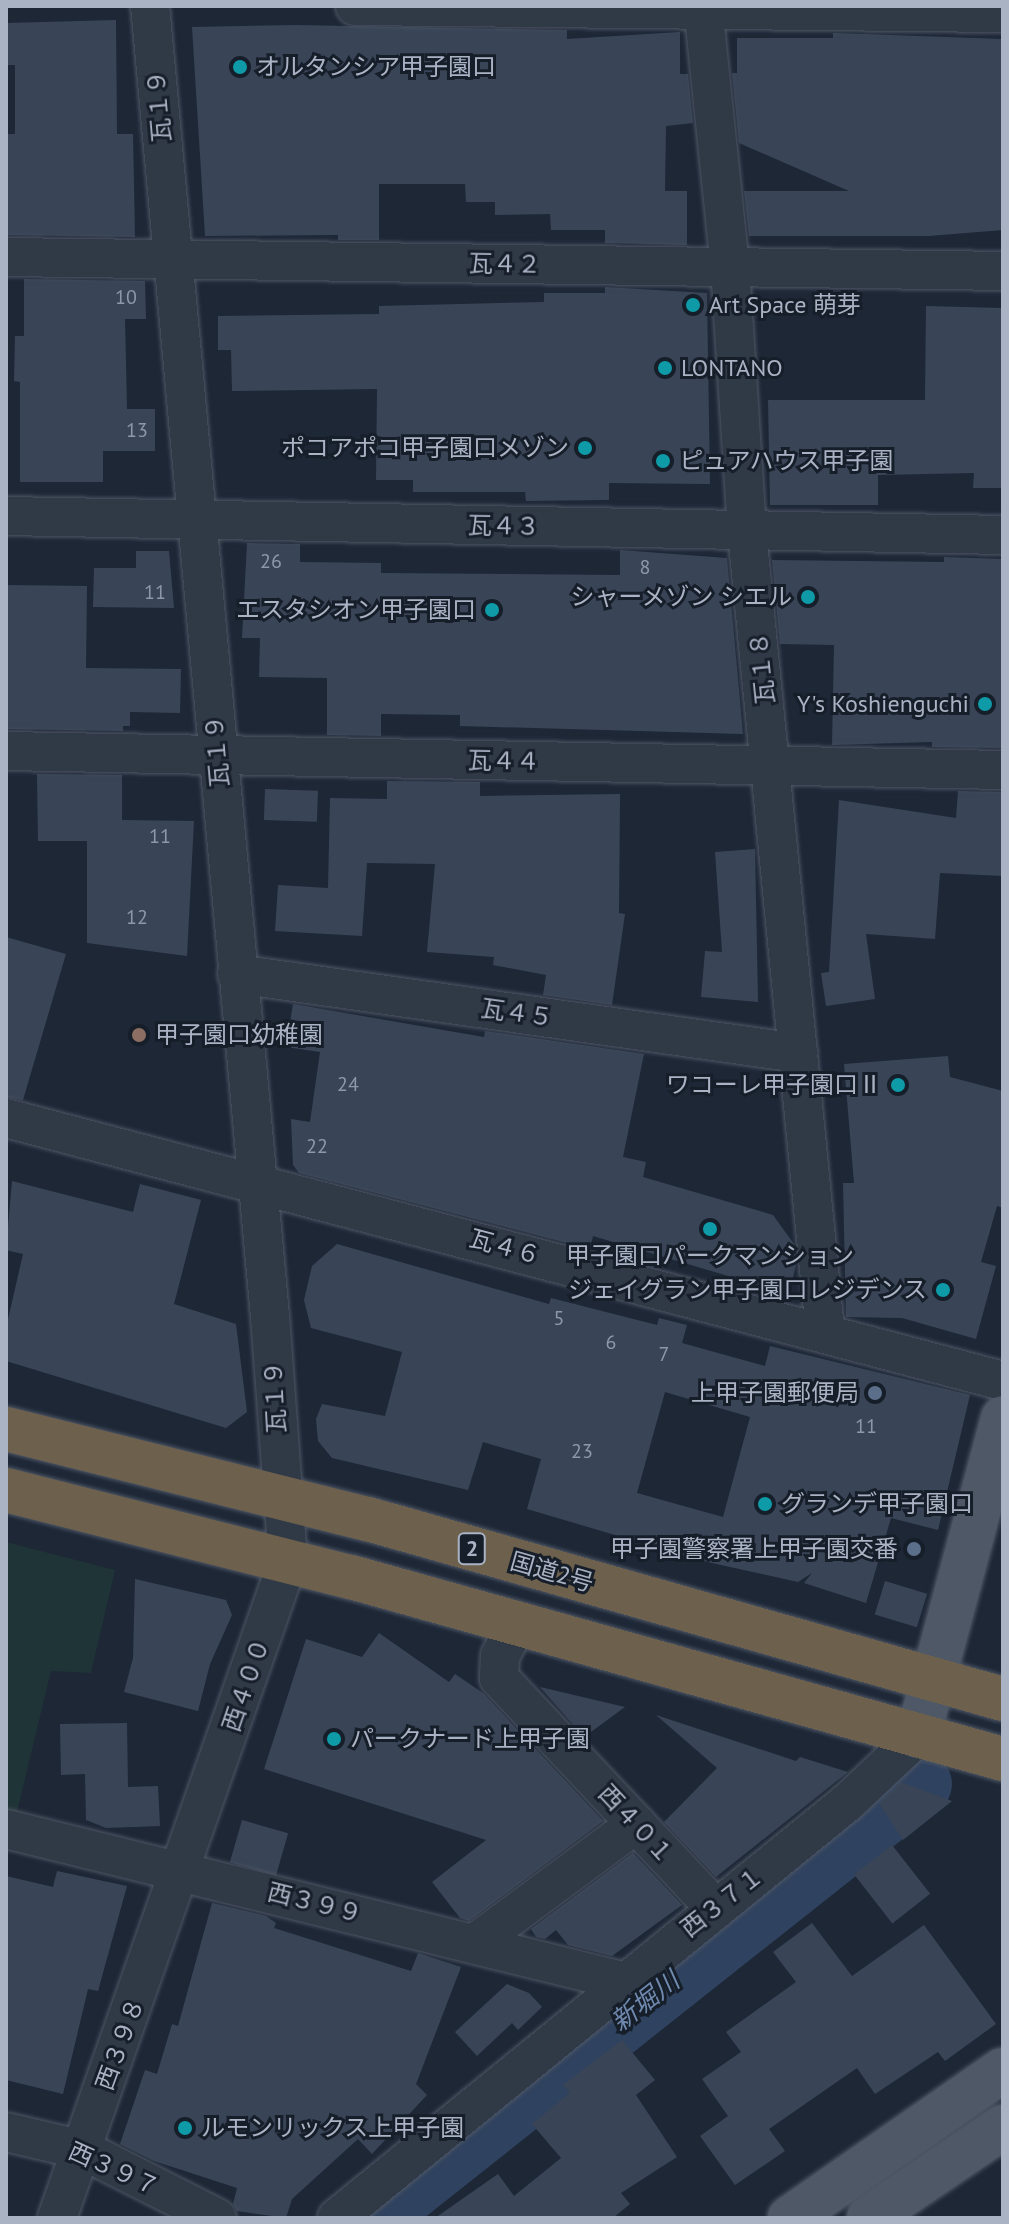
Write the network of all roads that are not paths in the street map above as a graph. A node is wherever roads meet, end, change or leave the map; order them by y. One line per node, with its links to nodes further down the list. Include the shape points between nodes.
1 (150, 6): 6 (street, 瓦１９)
2 (355, 6): 3 (street)
3 (704, 8): 4 (street); 7 (street, 瓦１８)
4 (1003, 13)
5 (6, 257): 6 (street, 瓦４２)
6 (174, 259): 7 (street, 瓦４２); 10 (street, 瓦１９)
7 (730, 267): 8 (street, 瓦４２); 11 (street, 瓦１８)
8 (1003, 271)
9 (6, 516): 10 (street, 瓦４３)
10 (197, 518): 11 (street, 瓦４３); 14 (street, 瓦１９)
11 (747, 532): 12 (street, 瓦４３); 15 (street, 瓦１８)
12 (1003, 535)
13 (6, 751): 14 (street, 瓦４４)
14 (218, 755): 15 (street, 瓦４４); 17 (street, 瓦１９)
15 (772, 766): 16 (street, 瓦４４); 18 (street, 瓦１８)
16 (1003, 770)
17 (237, 974): 18 (street, 瓦４５); 20 (street, 瓦１９)
18 (798, 1053): 21 (street, 瓦１８)
19 (6, 1118): 20 (street, 瓦４６)
20 (257, 1183): 21 (street, 瓦４６); 26 (street, 瓦１９)
21 (825, 1331): 22 (street, 瓦４６)
22 (1003, 1381)
23 (1003, 1418): 29 (main road)
24 (6, 1429): 26 (highway, 国道2号 / 2)
25 (6, 1490): 27 (highway)
26 (281, 1497): 27 (street, 西４００); 29 (highway, 国道2号 / 2)
27 (288, 1561): 28 (highway); 35 (street, 西４００)
28 (517, 1623): 31 (highway); 33 (street, 西４０１, via 500,1656 499,1678)
29 (936, 1682): 30 (highway, 国道2号 / 2); 31 (main road)
30 (999, 1694)
31 (918, 1736): 32 (highway); 36 (street, 西３７１, via 848,1802)
32 (1003, 1759)
33 (636, 1824): 36 (street, 西４０１); 37 (street)
34 (6, 1829): 35 (street, 西３９９)
35 (183, 1869): 37 (street, 西３９９); 42 (street, 西３９８)
36 (715, 1908): 38 (street, 西３７１)
37 (474, 1944): 38 (street, 西３９９)
38 (622, 1981): 45 (street, 西３７１)
39 (1003, 2070): 46 (main road)
40 (1003, 2127): 47 (main road)
41 (6, 2132): 42 (street, 西３９７)
42 (83, 2150): 43 (street, 西３９８); 44 (street, 西３９７)
43 (57, 2218)
44 (217, 2218)
45 (337, 2218)
46 (790, 2218)
47 (869, 2218)

